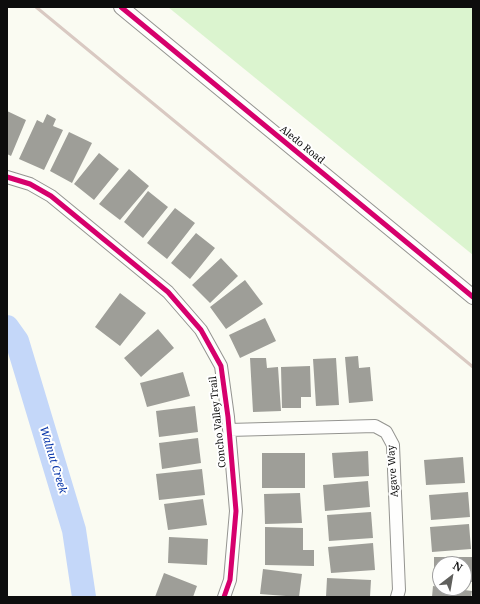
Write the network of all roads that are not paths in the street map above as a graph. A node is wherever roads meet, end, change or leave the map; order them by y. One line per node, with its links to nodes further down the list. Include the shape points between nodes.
1 (121, 7): 3 (street, Aledo Road)
2 (7, 177): 4 (street, Concho Valley Trail, via 30,184 51,196 168,292 196,324 221,366)
3 (473, 297)
4 (229, 430): 5 (street, Concho Valley Trail, via 236,511 230,580); 6 (street, Agave Way, via 375,426 386,432 393,445)
5 (224, 597)
6 (397, 597)

